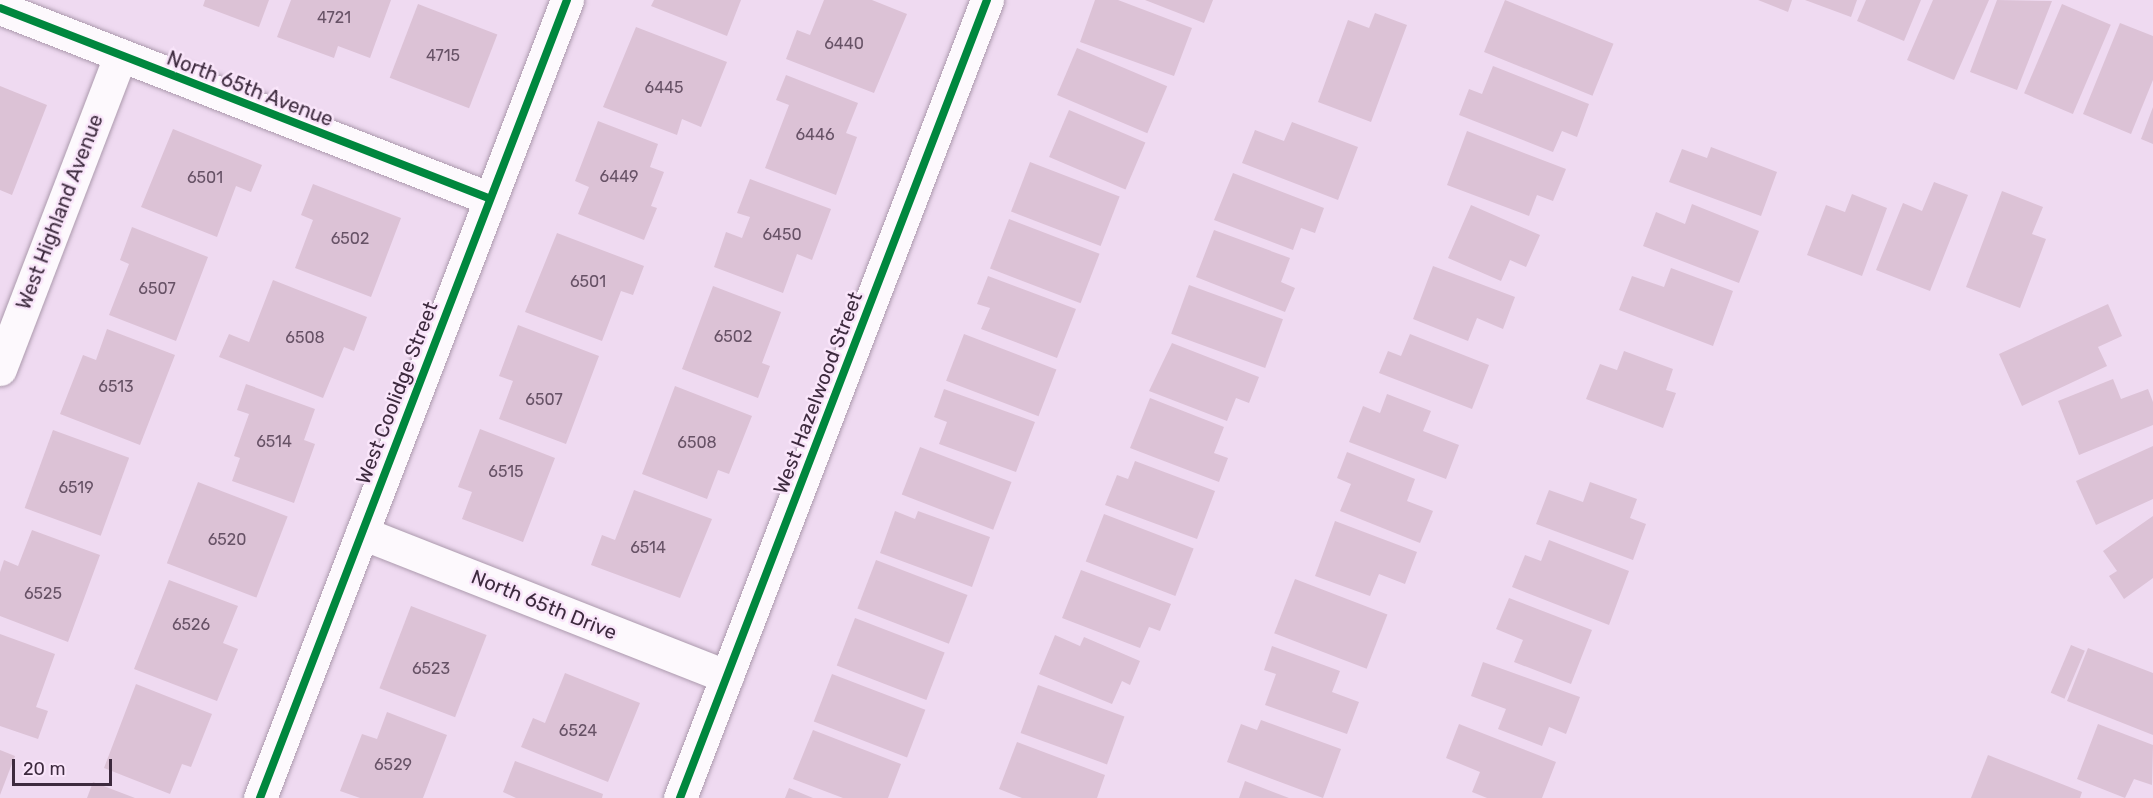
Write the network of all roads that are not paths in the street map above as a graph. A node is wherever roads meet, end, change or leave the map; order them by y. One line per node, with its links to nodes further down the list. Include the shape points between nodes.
1 (567, 0): 5 (street, West Coolidge Street)
2 (987, 0): 8 (street, West Hazelwood Street)
3 (0, 8): 4 (street, North 65th Avenue)
4 (120, 56): 5 (street, North 65th Avenue); 6 (street, West Highland Avenue)
5 (488, 198): 7 (street, West Coolidge Street)
6 (0, 369)
7 (362, 533): 8 (street, North 65th Drive); 9 (street, West Coolidge Street)
8 (727, 677): 10 (street, West Hazelwood Street)
9 (260, 798)
10 (680, 798)

